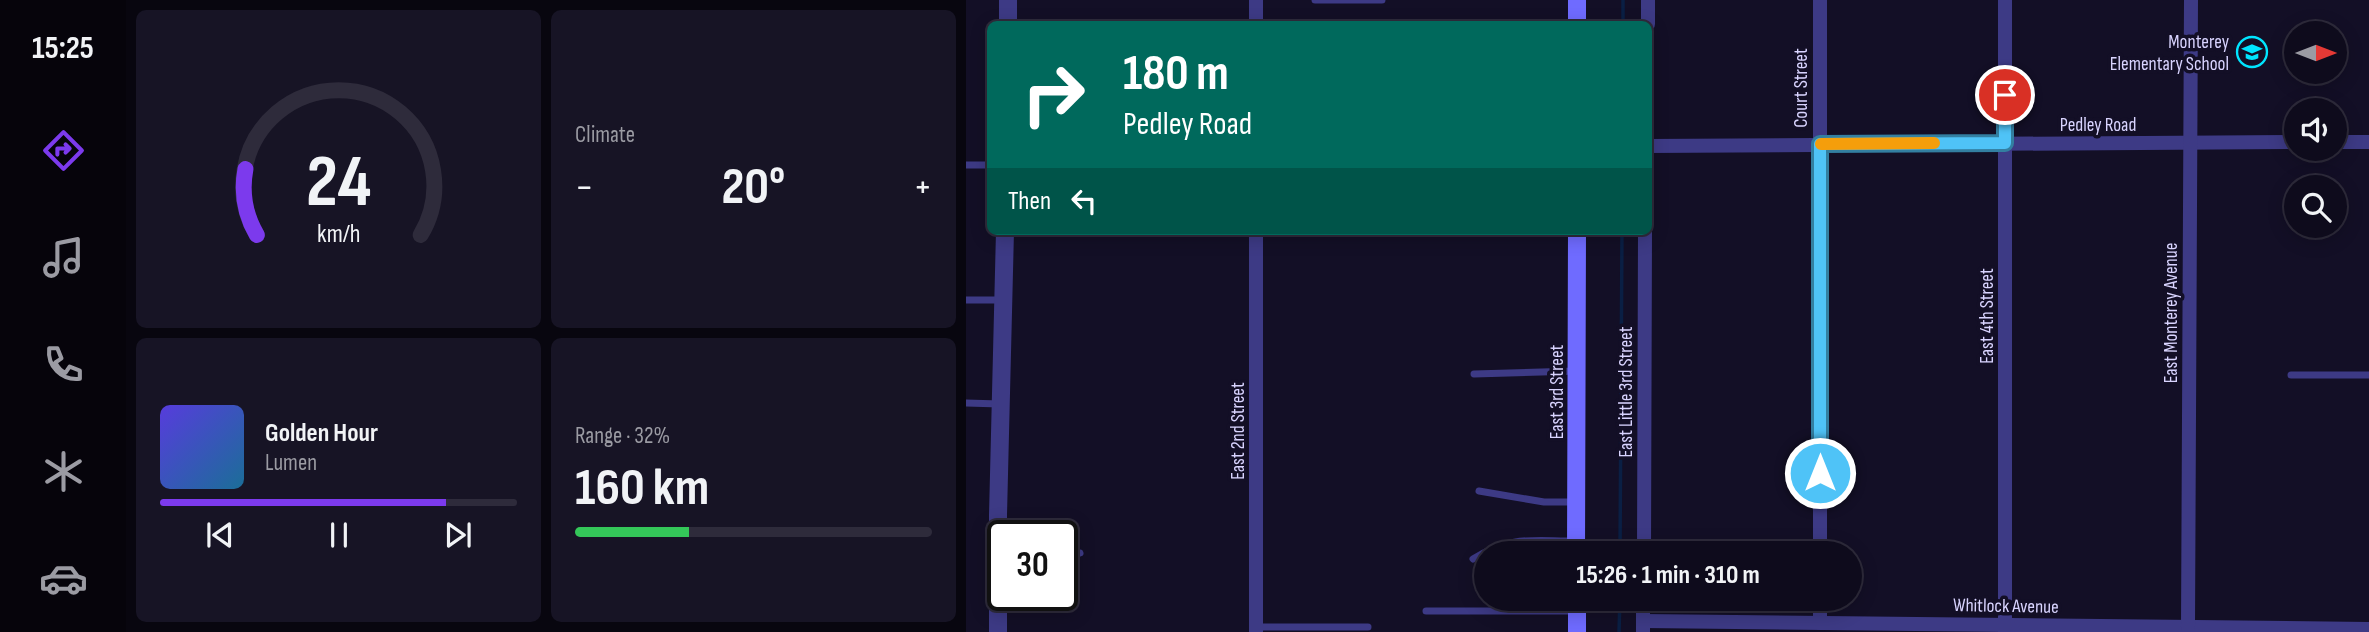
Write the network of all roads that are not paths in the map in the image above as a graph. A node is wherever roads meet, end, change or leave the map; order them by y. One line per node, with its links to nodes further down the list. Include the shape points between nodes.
1 (1008, 0): 10 (street)
2 (1256, 0): 11 (street)
3 (1315, 0): 4 (lane)
4 (1382, 0)
5 (1577, 0): 12 (main road)
6 (1648, 0): 13 (street)
7 (1819, 0): 19 (street, Court Street)
8 (2005, 0): 17 (street, East 4th Street)
9 (2191, 0): 18 (street, East Monterey Avenue)
10 (1008, 21)
11 (1256, 21)
12 (1577, 21)
13 (1648, 21)
14 (2284, 142): 18 (street, Pedley Road)
15 (2347, 142): 16 (street)
16 (2369, 142)
17 (2005, 143): 18 (street, Pedley Road); 19 (street, Pedley Road); 50 (street, East 4th Street)
18 (2189, 143): 48 (street, East Monterey Avenue)
19 (1820, 144): 20 (street, Pedley Road); 40 (street, Court Street)
20 (1652, 146)
21 (966, 165): 22 (lane)
22 (987, 165)
23 (1005, 235): 28 (street)
24 (1256, 235): 52 (street, East 2nd Street)
25 (1577, 235): 29 (main road, East 3rd Street)
26 (1645, 235): 39 (street, East Little 3rd Street)
27 (966, 300): 28 (lane)
28 (1003, 300): 34 (street)
29 (1577, 371): 30 (lane); 36 (main road, East 3rd Street)
30 (1474, 374)
31 (2291, 374): 32 (lane)
32 (2369, 375)
33 (966, 403): 34 (lane)
34 (1001, 404): 37 (street)
35 (1479, 491): 36 (lane, via 1544,502)
36 (1577, 502): 38 (main road, East 3rd Street)
37 (1000, 520)
38 (1576, 541)
39 (1644, 541)
40 (1820, 541)
41 (1474, 609): 43 (lane)
42 (999, 611): 53 (street)
43 (1426, 611)
44 (1577, 611): 54 (main road)
45 (1820, 611): 46 (street)
46 (1820, 623): 47 (street, Whitlock Avenue); 50 (street, Whitlock Avenue)
47 (1643, 626)
48 (2188, 626): 50 (street, Whitlock Avenue); 51 (street, Whitlock Avenue)
49 (1368, 627): 52 (lane)
50 (2005, 628)
51 (2369, 629)
52 (1256, 630)
53 (998, 632)
54 (1577, 632)

